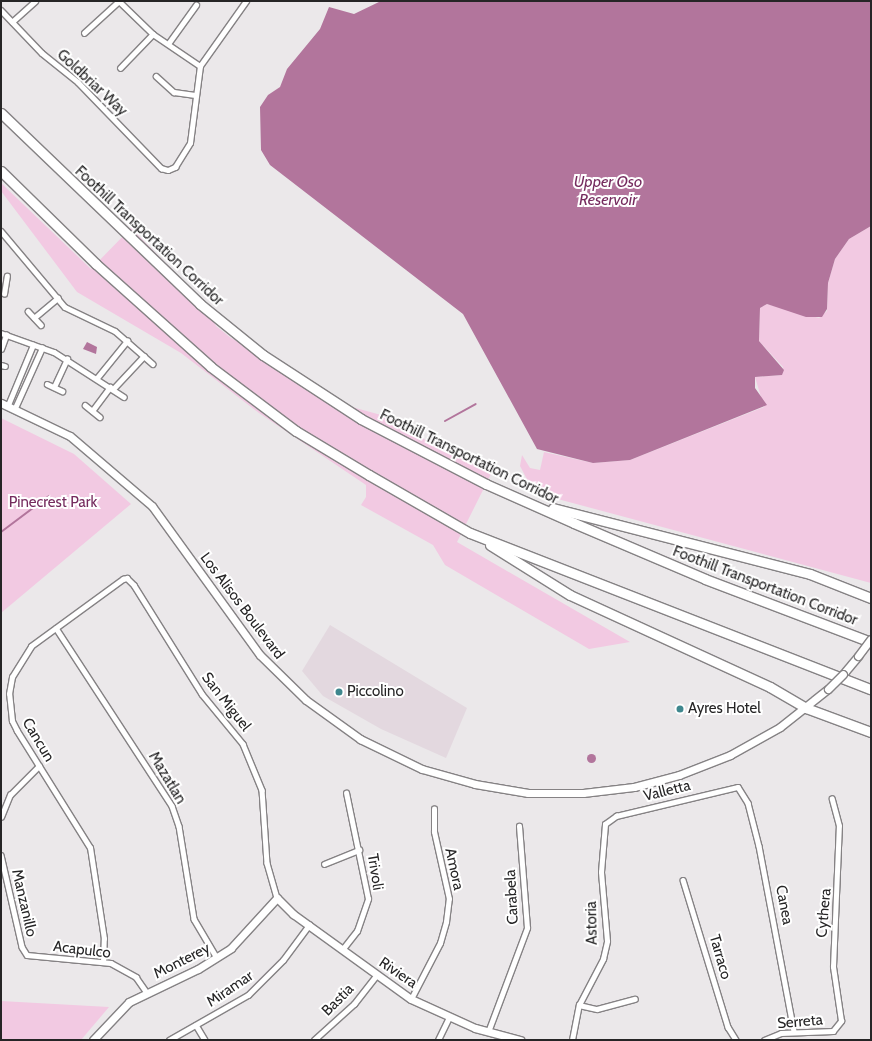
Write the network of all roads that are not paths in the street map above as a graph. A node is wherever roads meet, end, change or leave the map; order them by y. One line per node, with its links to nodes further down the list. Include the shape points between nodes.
1 (34, 1): 6 (street)
2 (119, 1): 7 (street); 8 (street)
3 (246, 1): 10 (street)
4 (196, 5): 9 (street)
5 (1, 10): 6 (street, Goldbriar Way)
6 (12, 22): 13 (street, Goldbriar Way, via 78,82 161,168 168,170 175,167 190,143)
7 (84, 33)
8 (153, 34): 9 (street); 11 (street)
9 (168, 44): 10 (street)
10 (200, 66): 13 (street)
11 (120, 68)
12 (156, 76): 13 (street, via 174,92)
13 (195, 95)
14 (1, 113): 42 (highway, Foothill Transportation Corridor, via 124,235 200,304 291,374 361,419)
15 (1, 171): 43 (highway, via 168,331 270,412 344,460)
16 (1, 231): 20 (street)
17 (7, 276): 18 (street)
18 (3, 285): 19 (street)
19 (4, 294)
20 (58, 298): 22 (street); 25 (street, via 65,307)
21 (28, 311): 22 (street)
22 (34, 318): 23 (street)
23 (41, 326)
24 (3, 334): 26 (street); 28 (street)
25 (127, 341): 29 (street); 32 (street)
26 (33, 345): 27 (street); 38 (street)
27 (42, 348): 30 (street); 38 (street)
28 (1, 349)
29 (144, 356): 31 (street); 35 (street)
30 (67, 359): 32 (street); 34 (street)
31 (153, 364)
32 (97, 378): 35 (street)
33 (47, 384): 34 (street)
34 (54, 387): 36 (street)
35 (111, 388): 37 (street); 40 (street)
36 (62, 391)
37 (124, 397)
38 (8, 405): 49 (main road, Los Alisos Boulevard, via 70,436 152,506 260,655 306,700 360,739 422,769 475,784 528,793 617,790 664,780 718,761 769,734)
39 (84, 405): 40 (street)
40 (92, 411): 41 (street)
41 (100, 416)
42 (526, 502): 45 (highway, via 810,574); 47 (highway, Foothill Transportation Corridor, via 705,580)
43 (470, 533): 48 (highway); 49 (highway, via 570,595 770,687)
44 (131, 581): 46 (street, Cancun, via 122,579); 63 (street, San Miguel, via 202,694 243,744 253,765 265,809 267,863)
45 (871, 598)
46 (56, 628): 51 (street, Cancun, via 24,655 10,685 12,721); 67 (street, Mazatlan, via 172,806 179,826 194,919)
47 (871, 641): 49 (main road, Los Alisos Boulevard, bridge, via 828,689)
48 (871, 689)
49 (806, 708): 50 (highway)
50 (871, 732)
51 (39, 766): 56 (street, via 10,795); 68 (street, Cancun, via 90,848 104,939)
52 (738, 787): 57 (street, Valletta, via 616,816); 78 (street, Canea, via 748,803 759,846)
53 (346, 793): 59 (street, Trivoli)
54 (832, 799): 76 (street, Cythera, via 839,826 840,855 833,967 840,1021)
55 (434, 809): 71 (street, Amora, via 434,832 449,899 440,944)
56 (1, 817)
57 (605, 824): 73 (street, Astoria, via 601,872 607,941 603,959)
58 (519, 826): 77 (street, Carabela, via 527,928)
59 (359, 850): 61 (street); 65 (street, Trivoli, via 368,899 357,930)
60 (1, 855): 66 (street, Manzanillo, via 22,947)
61 (324, 864)
62 (683, 880): 86 (street, Tarraco, via 728,1027)
63 (277, 898): 64 (main road, Riviera); 67 (main road, Monterey, via 244,936)
64 (308, 925): 65 (main road, Riviera); 75 (street, Miramar, via 283,960 248,995)
65 (342, 950): 69 (main road, Riviera)
66 (27, 955): 68 (street, Acapulco)
67 (216, 958): 70 (main road, Monterey)
68 (103, 962): 70 (street, Acapulco, via 130,973)
69 (377, 975): 71 (main road, Riviera); 82 (street, Bastia, via 354,1004)
70 (147, 993): 79 (main road, Monterey, via 129,1002)
71 (411, 999): 74 (main road, Riviera)
72 (635, 999): 73 (street, via 616,1007 597,1009)
73 (579, 1005): 85 (street, Astoria)
74 (449, 1017): 77 (main road, Riviera); 83 (street)
75 (196, 1025): 80 (street, Miramar); 81 (street)
76 (838, 1029): 78 (street, Serreta)
77 (488, 1032): 84 (main road, Riviera)
78 (794, 1032): 87 (street, Serreta)
79 (93, 1040)
80 (169, 1040)
81 (205, 1040)
82 (314, 1040)
83 (438, 1040)
84 (520, 1040)
85 (572, 1040)
86 (736, 1040)
87 (764, 1040)

